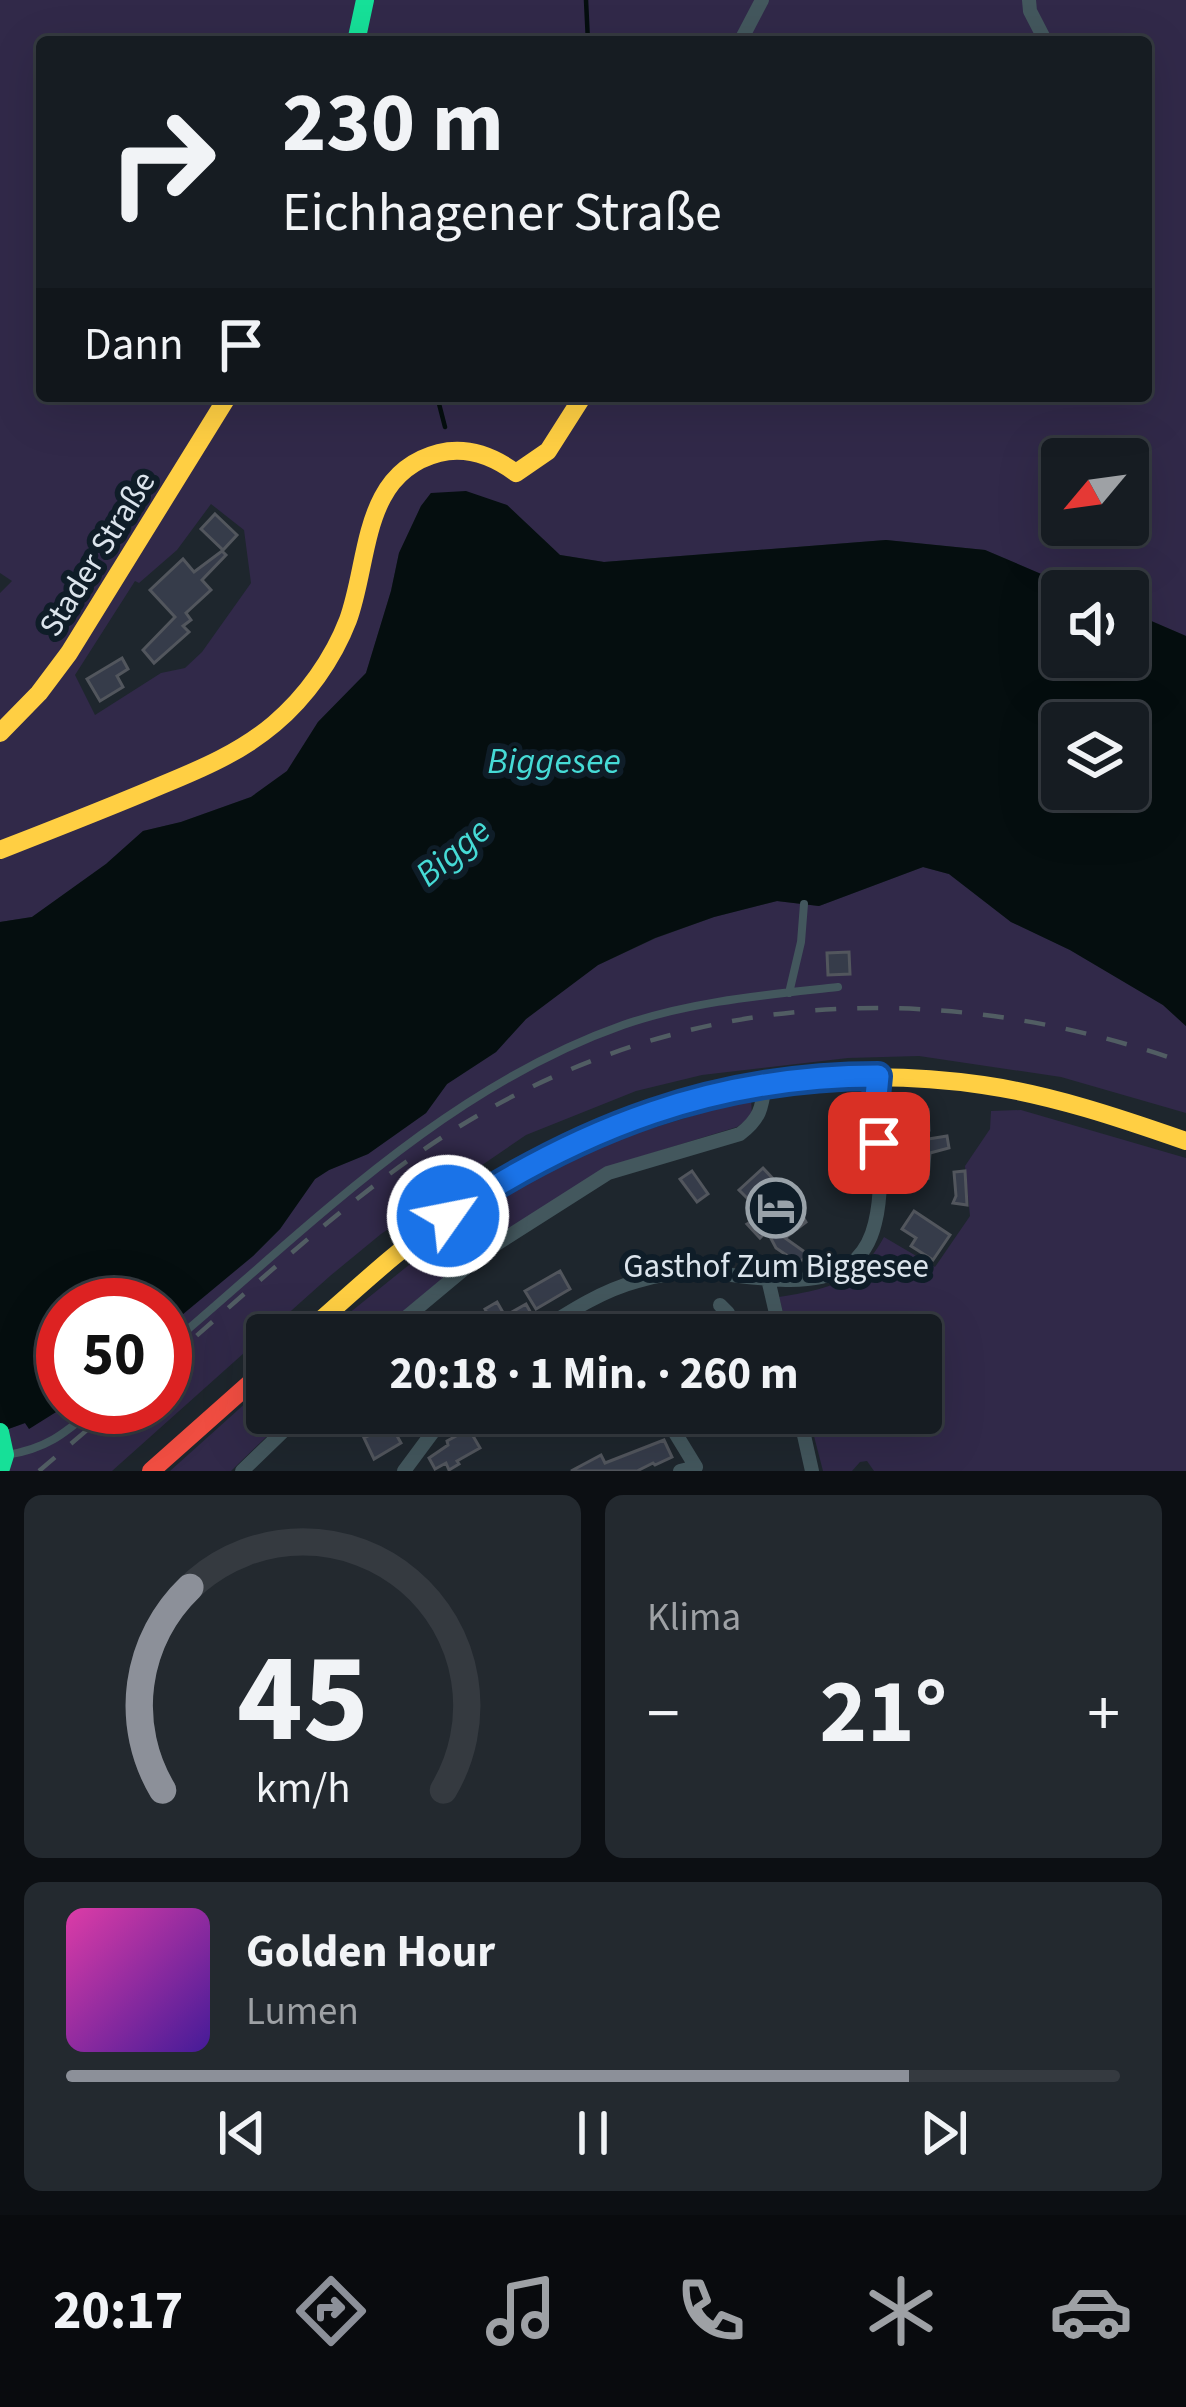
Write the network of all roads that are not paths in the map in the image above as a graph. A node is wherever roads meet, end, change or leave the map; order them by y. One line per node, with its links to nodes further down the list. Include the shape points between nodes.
1 (365, 0): 4 (street)
2 (762, 0): 5 (street)
3 (1029, 0): 6 (street)
4 (357, 36)
5 (743, 36)
6 (1043, 36)
7 (224, 402): 9 (street, Stader Straße, via 69,653)
8 (580, 402): 10 (street, via 533,466 516,473 481,451 441,453 387,488 336,648 262,734 192,772)
9 (0, 733)
10 (0, 850)
11 (804, 904): 13 (lane)
12 (838, 987): 13 (lane)
13 (789, 993): 26 (lane, via 679,1009 535,1063 442,1119)
14 (878, 1076): 15 (street); 16 (street, via 1026,1093); 17 (street)
15 (765, 1084): 21 (street, via 668,1106 535,1162 434,1226); 22 (street, via 756,1122 740,1134 608,1173 487,1250)
16 (1186, 1141)
17 (879, 1143): 18 (lane); 19 (street, via 875,1223 859,1256 822,1278)
18 (841, 1152)
19 (768, 1280): 23 (street, via 690,1272 637,1281); 25 (street)
20 (720, 1305): 24 (street)
21 (329, 1314)
22 (410, 1314)
23 (566, 1314)
24 (728, 1314)
25 (776, 1314)
26 (192, 1325)
27 (246, 1387): 34 (street)
28 (62, 1434): 33 (lane, via 36,1450)
29 (280, 1434): 35 (street)
30 (429, 1434): 36 (street)
31 (676, 1434): 37 (street, via 696,1466)
32 (804, 1434): 38 (street)
33 (2, 1450)
34 (151, 1471)
35 (242, 1471)
36 (404, 1471)
37 (680, 1471)
38 (812, 1471)

